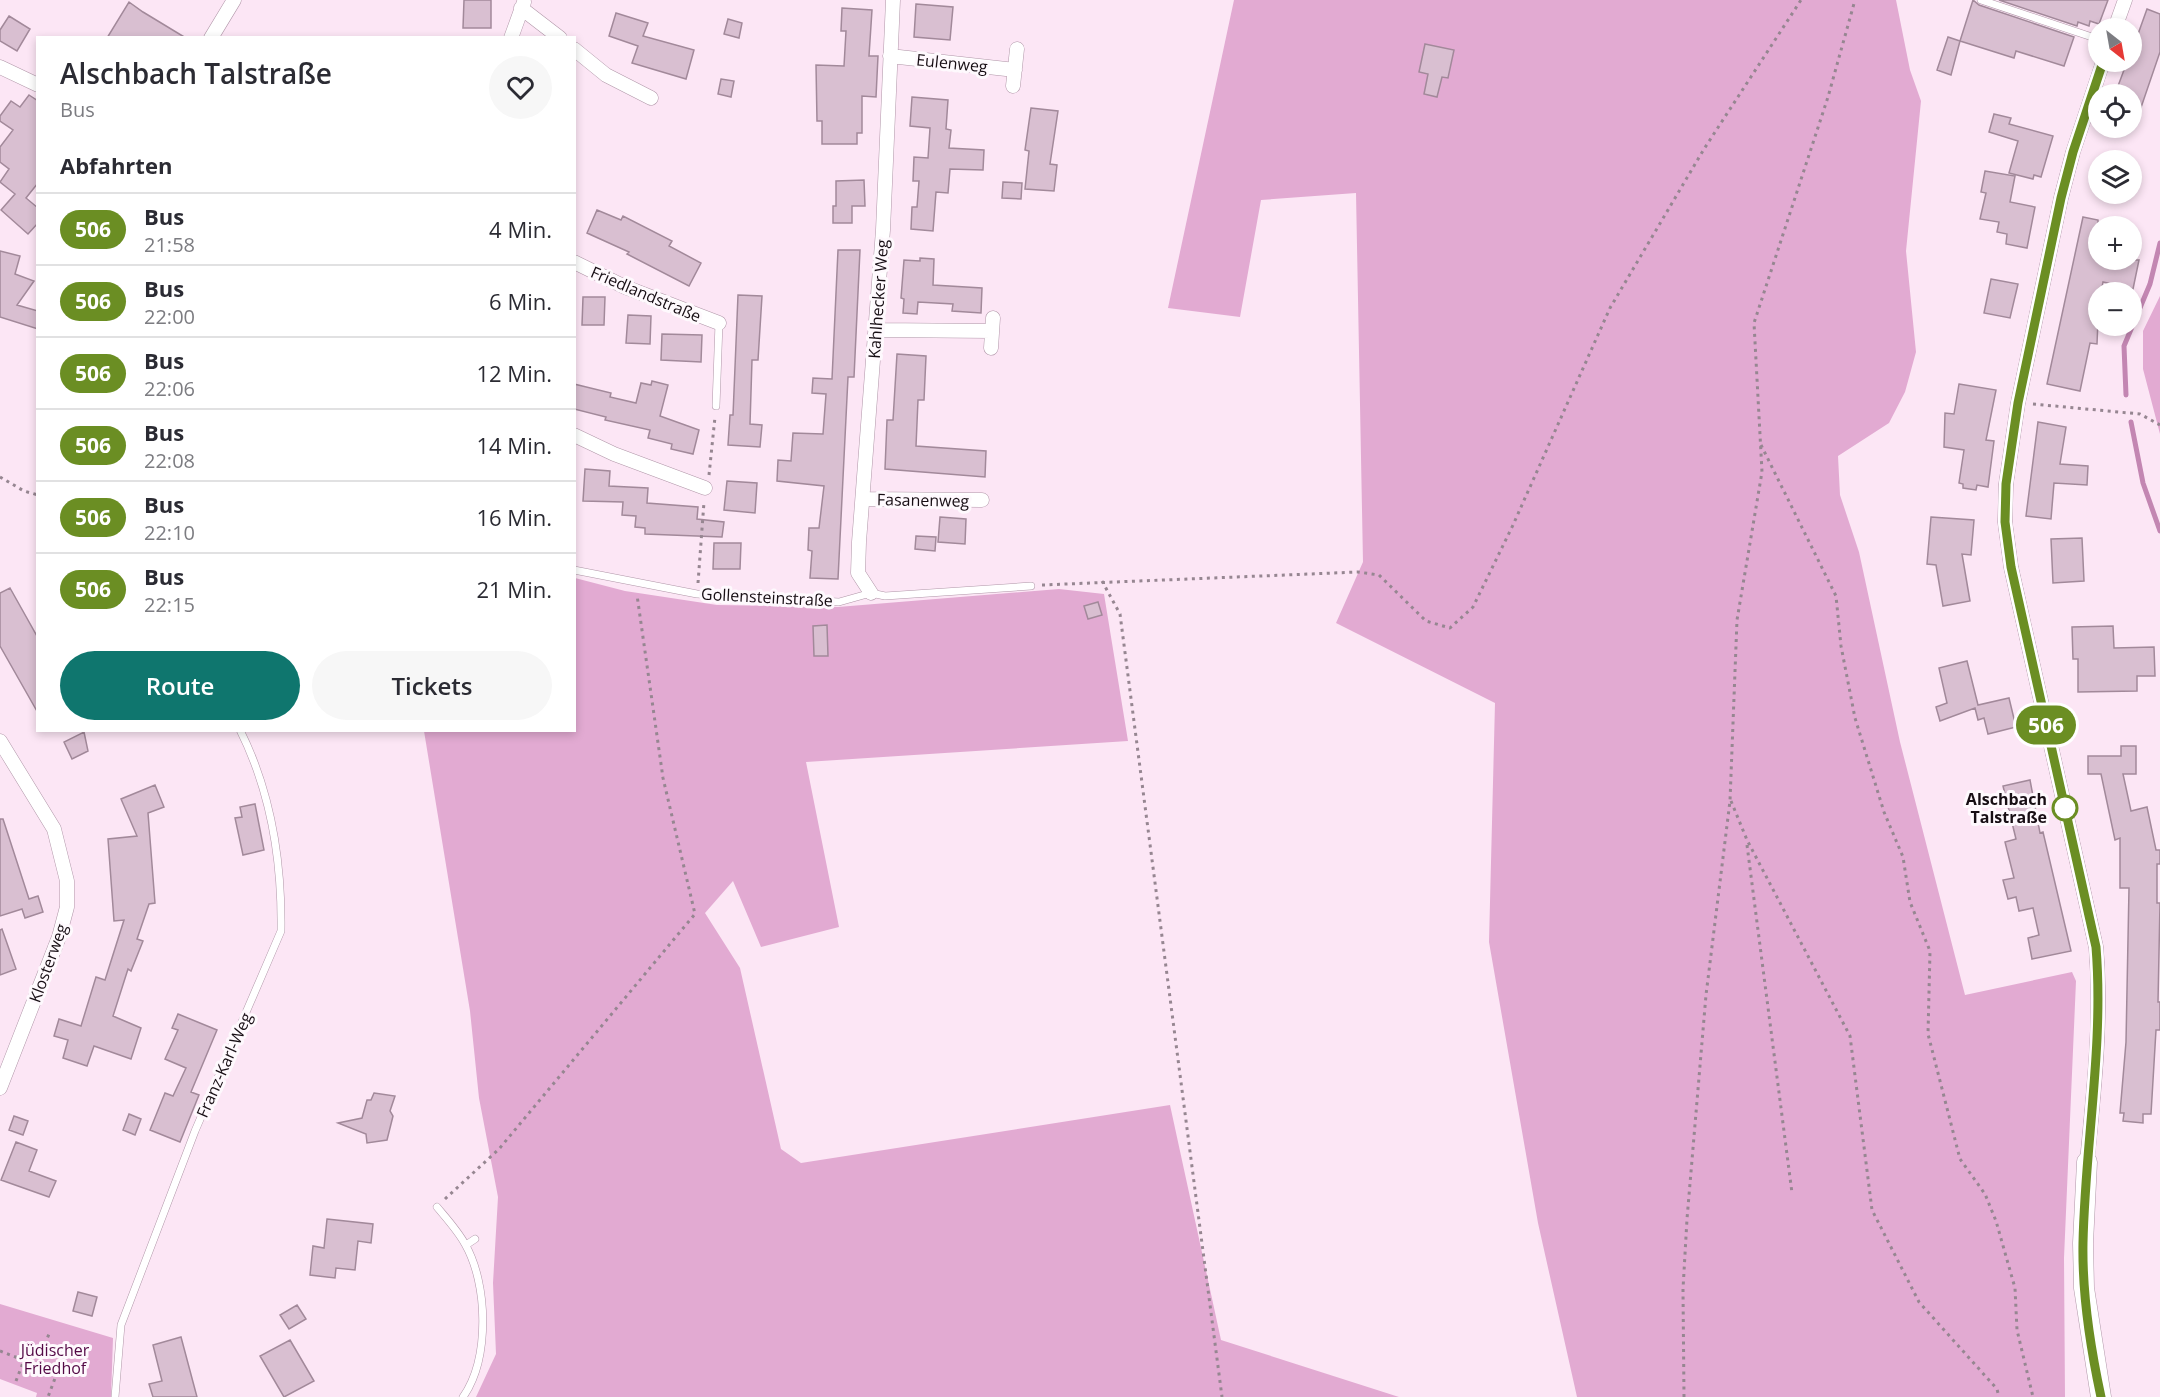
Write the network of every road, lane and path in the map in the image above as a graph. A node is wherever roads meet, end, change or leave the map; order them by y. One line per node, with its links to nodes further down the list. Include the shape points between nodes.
1 (234, 0): 9 (street)
2 (893, 0): 15 (street, Kahlhecker Weg)
3 (1801, 0): 38 (path, via 1704,149 1610,308 1473,607 1450,628 1426,621 1379,575 1358,572)
4 (1855, 0): 30 (path, via 1828,97 1754,323)
5 (1980, 0): 12 (lane)
6 (2126, 0): 8 (street)
7 (523, 4): 10 (street); 11 (street)
8 (2119, 18)
9 (212, 36)
10 (512, 36)
11 (558, 36)
12 (2088, 36)
13 (1017, 49): 17 (street)
14 (576, 51): 21 (street, via 606,75)
15 (890, 56): 17 (street, Eulenweg); 24 (street, Kahlhecker Weg)
16 (0, 67): 19 (street)
17 (1015, 70): 20 (street)
18 (2100, 72): 26 (street, via 2061,198)
19 (36, 83)
20 (1013, 86)
21 (651, 98)
22 (576, 263): 23 (street, Friedlandstraße, via 625,287)
23 (719, 323): 27 (lane)
24 (876, 330): 25 (street, via 992,325); 34 (street, Kahlhecker Weg)
25 (991, 348)
26 (2018, 403): 28 (path, via 2140,414); 47 (street, via 2006,484 2005,522 2011,567 2097,957 2099,1036)
27 (716, 406): 32 (path, via 712,466)
28 (2160, 425)
29 (576, 436): 32 (street)
30 (1761, 443): 44 (path, via 1762,472 1737,620); 63 (path, via 1836,596 1855,718 1884,812 1903,857 1910,902 1930,951 1928,1034 1960,1159 1985,1194 1996,1221 2015,1288 2017,1330)
31 (0, 477): 33 (path)
32 (705, 488): 41 (path)
33 (36, 494)
34 (863, 498): 35 (street, Fasanenweg); 40 (street, Kahlhecker Weg, via 858,573)
35 (982, 501)
36 (576, 570): 37 (lane, Gollensteinstraße)
37 (635, 581): 41 (lane, Gollensteinstraße); 49 (path, via 663,778 695,914 499,1149)
38 (1102, 581): 39 (path); 60 (path, via 1120,614)
39 (1032, 586): 40 (lane, Gollensteinstraße, via 885,596)
40 (871, 593): 41 (lane, Gollensteinstraße, via 838,602)
41 (697, 594)
42 (241, 732): 58 (lane, Franz-Karl-Weg, via 274,830 282,900 281,931 195,1131 125,1314 117,1349)
43 (0, 741): 46 (street, Klosterweg, via 54,829 67,881 67,907 59,937)
44 (1730, 801): 45 (path); 61 (path, via 1706,995 1688,1208 1683,1289)
45 (1747, 840): 48 (path); 62 (path, via 1850,1036 1872,1210 1919,1302 1997,1389)
46 (0, 1088)
47 (2088, 1162): 64 (street, via 2084,1288)
48 (1792, 1193)
49 (437, 1207): 51 (lane)
50 (475, 1239): 51 (lane)
51 (466, 1245): 59 (lane, via 479,1278 483,1317 475,1370)
52 (49, 1334): 55 (path)
53 (0, 1351): 54 (path)
54 (24, 1360): 55 (path); 56 (path)
55 (36, 1365): 57 (path, via 57,1373)
56 (16, 1381)
57 (48, 1397)
58 (115, 1397)
59 (464, 1397)
60 (1222, 1397)
61 (1684, 1397)
62 (1999, 1397)
63 (2033, 1397)
64 (2101, 1397)

